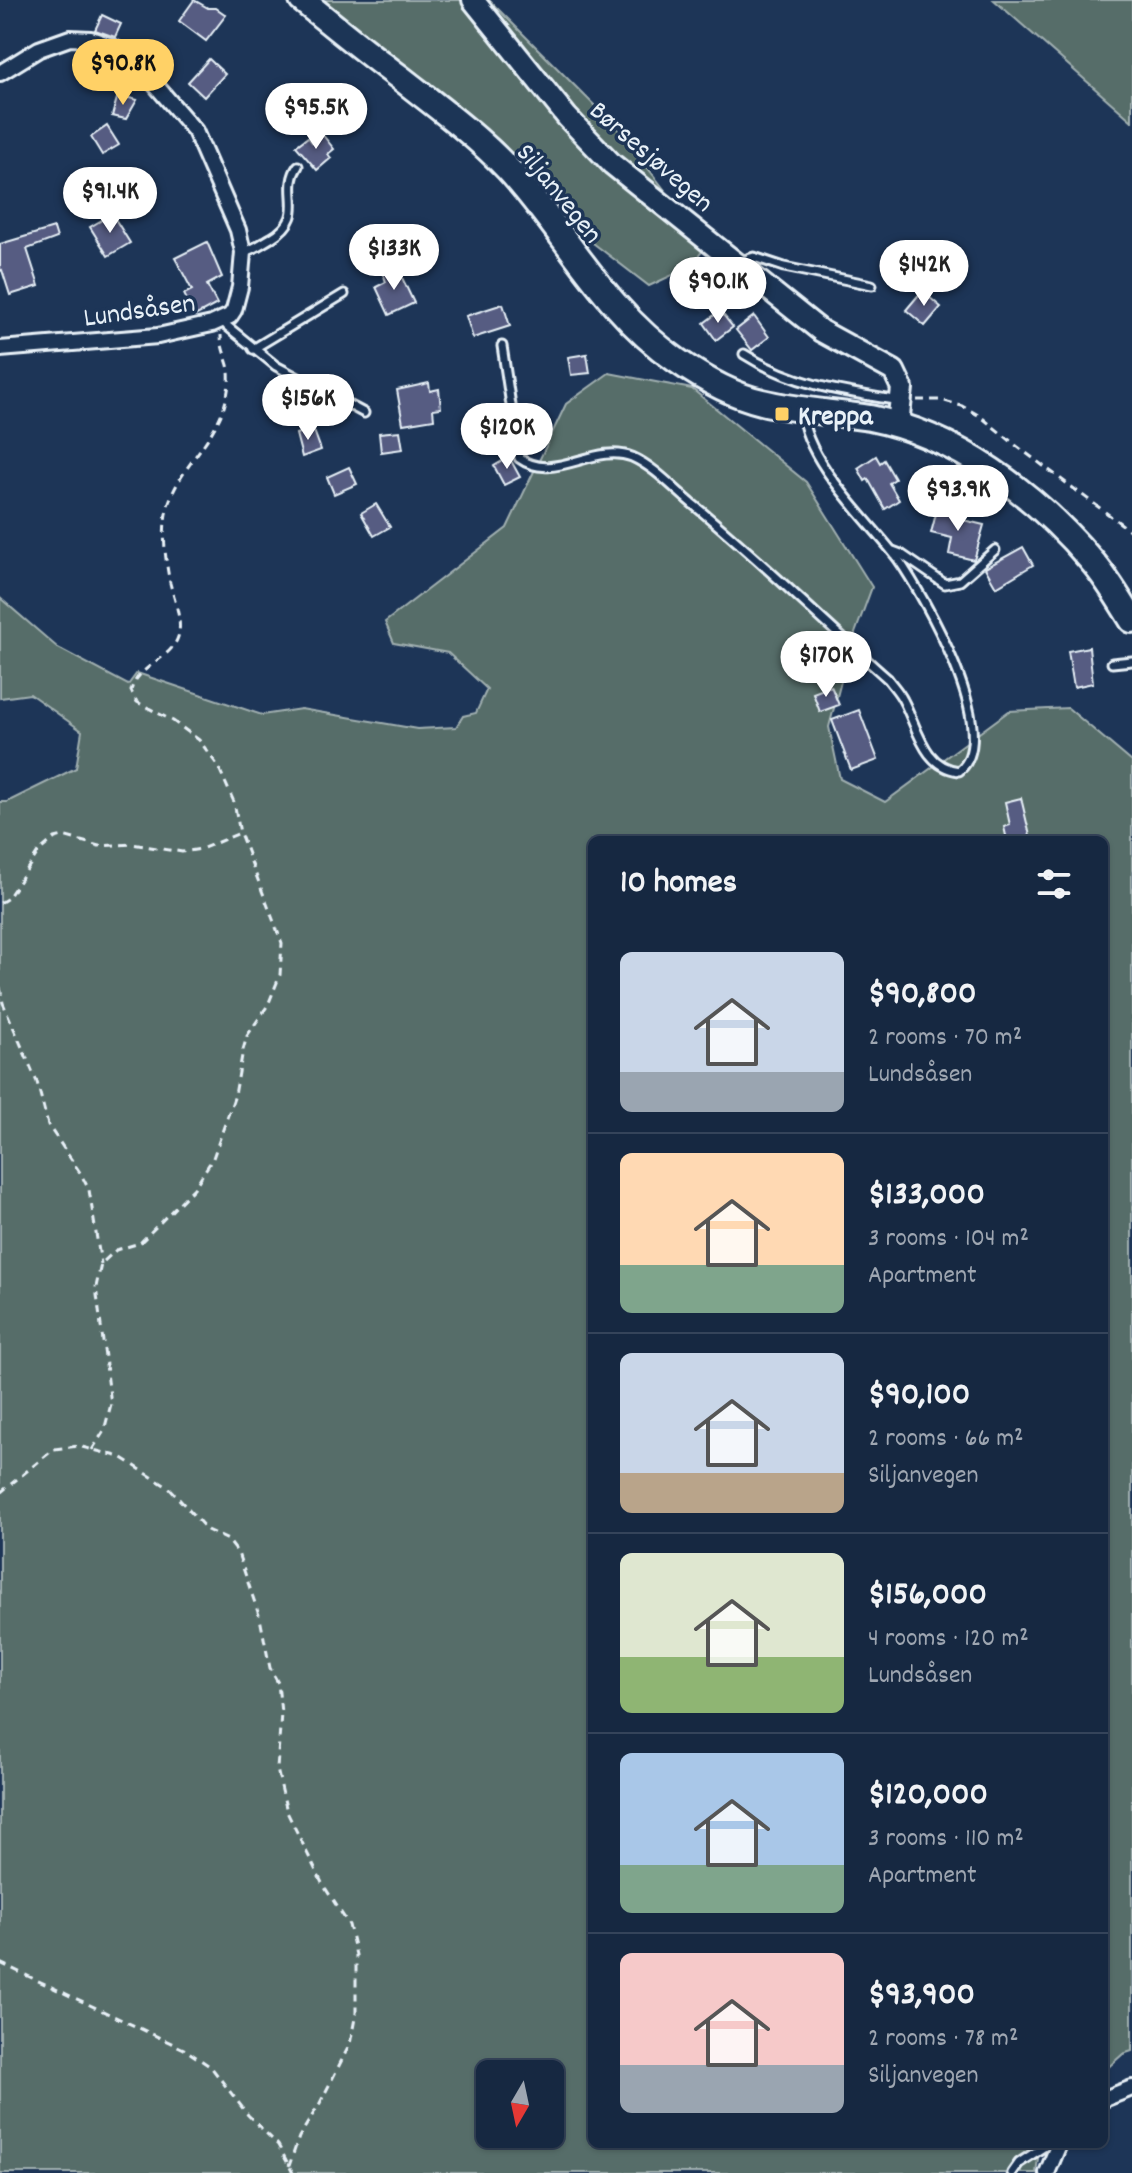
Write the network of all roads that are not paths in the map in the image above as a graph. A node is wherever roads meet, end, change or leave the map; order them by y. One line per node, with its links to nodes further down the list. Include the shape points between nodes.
1 (302, 0): 14 (main road, Siljanvegen, via 479,141 524,188 607,297 657,346 717,385 760,402)
2 (473, 0): 6 (main road, Børsesjøvegen, via 597,149)
3 (0, 73): 5 (street, Lundsåsen, via 39,49 70,38 91,39 134,60 195,131)
4 (298, 166): 5 (lane, via 287,226)
5 (243, 252): 9 (street, Lundsåsen, via 234,310)
6 (736, 263): 7 (lane, via 754,257); 16 (main road, Børsesjøvegen, via 821,331 894,371 901,382)
7 (872, 285)
8 (344, 294): 12 (lane)
9 (222, 320): 11 (street, Lundsåsen, via 158,336); 12 (lane)
10 (502, 346): 18 (lane, via 523,462 554,467 604,453 633,458 743,546 888,679 932,758 959,771 971,749 970,709 937,623)
11 (0, 349)
12 (253, 349): 15 (lane)
13 (744, 354): 16 (lane, via 775,372)
14 (802, 410): 16 (main road, Siljanvegen); 18 (lane, via 803,424 822,462)
15 (364, 413)
16 (900, 413): 19 (main road, Siljanvegen, via 1029,500 1092,561)
17 (995, 550): 18 (lane, via 960,581 945,584)
18 (891, 551)
19 (1132, 620)
20 (1132, 661): 21 (lane)
21 (1112, 663)
22 (1132, 2088): 23 (street)
23 (1108, 2097)
24 (1042, 2148): 26 (lane)
25 (1057, 2148): 27 (street)
26 (1012, 2173)
27 (1047, 2173)

